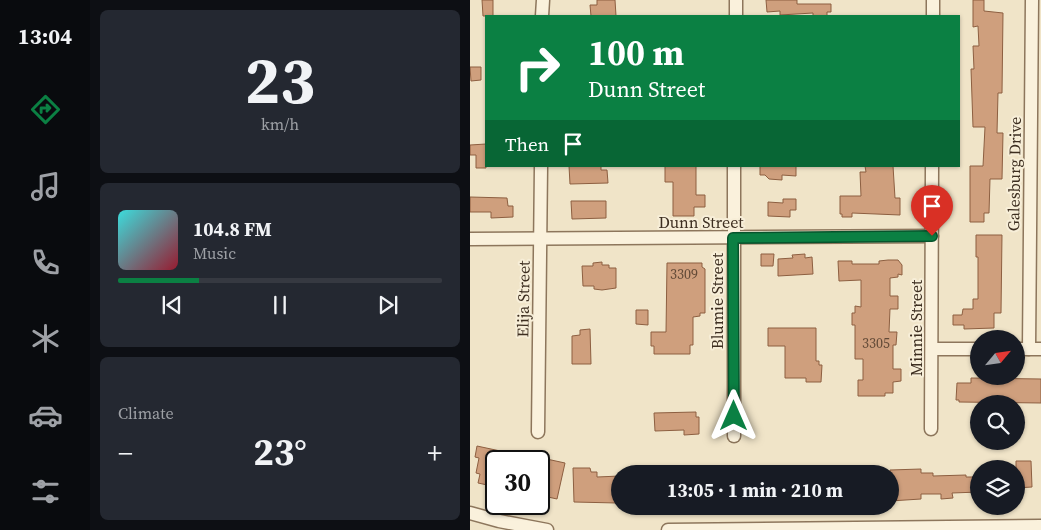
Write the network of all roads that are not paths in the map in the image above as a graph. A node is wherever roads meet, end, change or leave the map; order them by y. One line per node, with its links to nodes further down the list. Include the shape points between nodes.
1 (543, 0): 5 (street)
2 (736, 0): 6 (street)
3 (933, 0): 7 (street)
4 (1032, 0): 17 (street, Galesburg Drive)
5 (542, 15)
6 (736, 15)
7 (933, 15)
8 (541, 167): 12 (street, Elija Street)
9 (734, 167): 13 (street, Blumie Street)
10 (932, 167): 11 (street, Minnie Street)
11 (932, 236): 13 (street, Dunn Street); 15 (street, Minnie Street)
12 (540, 238): 13 (street, Dunn Street); 14 (street, Dunn Street); 19 (street, Elija Street)
13 (733, 238): 20 (street, Blumie Street)
14 (470, 239)
15 (933, 349): 16 (street); 18 (street, Minnie Street)
16 (970, 349)
17 (1029, 349)
18 (931, 429)
19 (538, 432)
20 (734, 436)
21 (470, 513): 22 (street)
22 (498, 526): 26 (street)
23 (1041, 526): 24 (street)
24 (1004, 528): 25 (street)
25 (830, 529): 27 (street)
26 (547, 530)
27 (668, 530)

